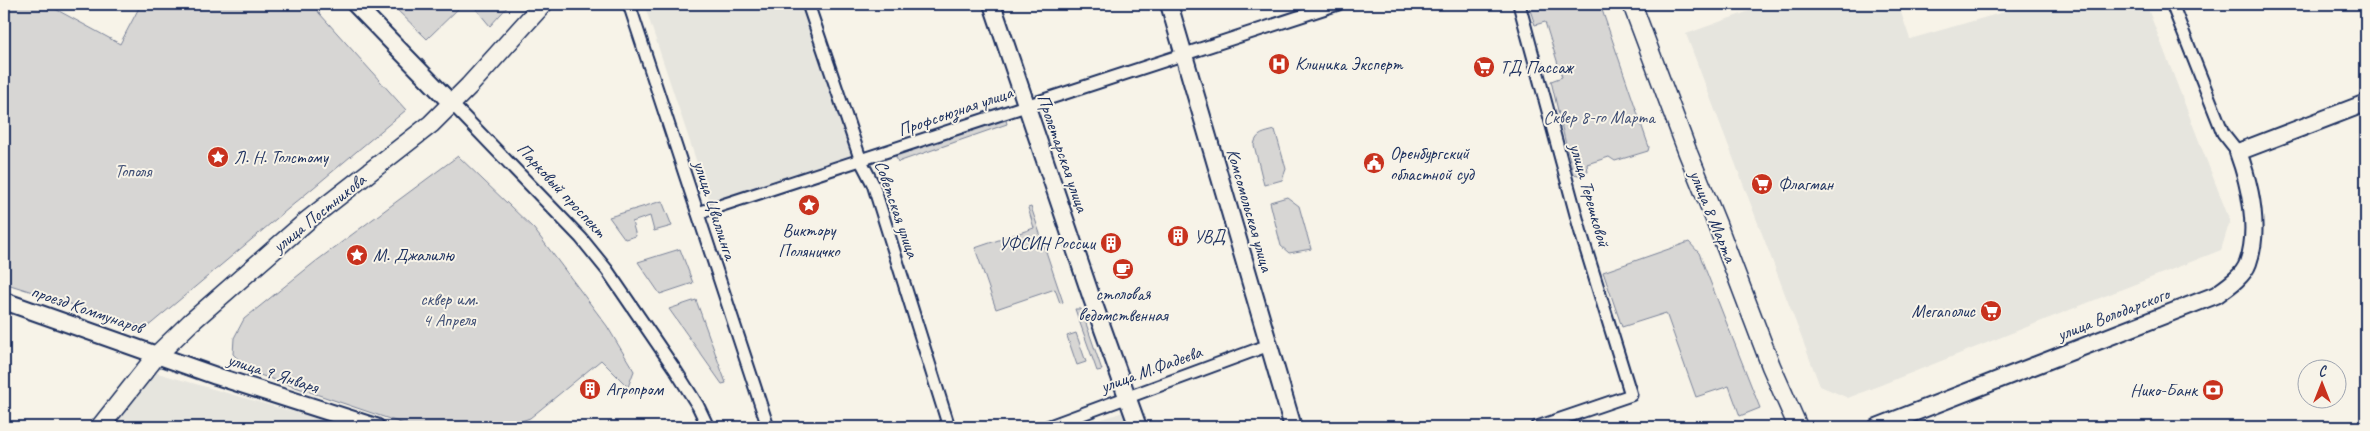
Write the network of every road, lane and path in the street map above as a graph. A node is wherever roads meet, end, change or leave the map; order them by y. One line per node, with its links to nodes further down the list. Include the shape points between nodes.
1 (355, 4): 13 (main road, Парковый проспект)
2 (543, 4): 13 (main road, улица Постникова)
3 (629, 4): 17 (street, улица Цвиллинга)
4 (808, 4): 16 (street, Советская улица)
5 (992, 4): 14 (main road, Пролетарская улица)
6 (1169, 4): 11 (main road, Комсомольская улица)
7 (1338, 4): 11 (street, Профсоюзная улица)
8 (1518, 4): 30 (street, улица Терешковой, via 1581,233 1631,395)
9 (1632, 4): 31 (main road, улица 8 Марта, via 1768,358)
10 (2172, 4): 15 (street, via 2223,134)
11 (1184, 53): 14 (street, Профсоюзная улица); 19 (main road, Комсомольская улица)
12 (2366, 103): 15 (main road)
13 (452, 104): 20 (main road, улица Постникова, via 248,270); 24 (street, Парковый проспект, via 582,238 673,366)
14 (1026, 105): 16 (street, Профсоюзная улица); 21 (main road, Пролетарская улица)
15 (2238, 152): 32 (main road, улица Володарского, via 2246,176 2252,241 2248,264 2235,281 2216,295)
16 (861, 161): 17 (street, Профсоюзная улица); 26 (street, Советская улица, via 873,184)
17 (698, 213): 25 (street, улица Цвиллинга)
18 (4, 301): 20 (main road, проезд Коммунаров)
19 (1269, 345): 21 (street, улица М.Фадеева); 29 (main road, Комсомольская улица)
20 (157, 355): 22 (main road, улица Постникова); 23 (main road, улица 9 Января)
21 (1128, 396): 27 (street, улица М.Фадеева); 28 (main road, Пролетарская улица)
22 (100, 427)
23 (376, 427)
24 (708, 427)
25 (768, 427)
26 (949, 427)
27 (1046, 427)
28 (1138, 427)
29 (1293, 427)
30 (1537, 427)
31 (1798, 427)
32 (1877, 427)

